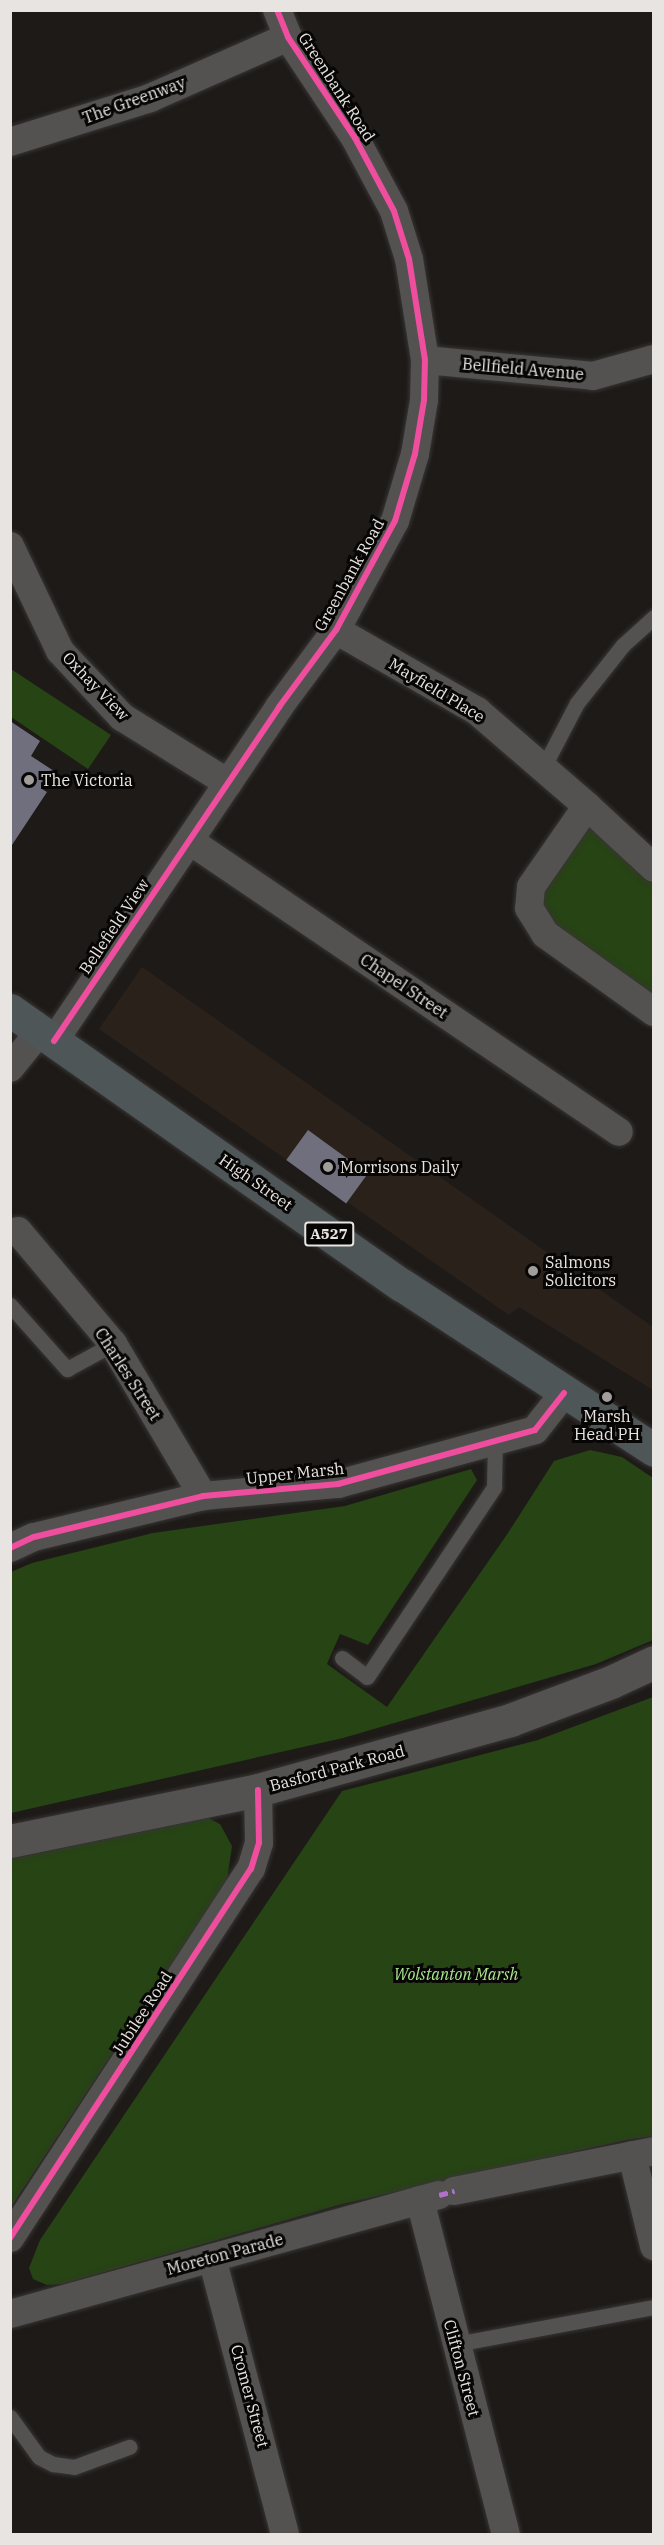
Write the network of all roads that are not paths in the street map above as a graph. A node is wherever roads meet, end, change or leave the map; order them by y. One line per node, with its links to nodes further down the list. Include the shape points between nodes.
1 (277, 10): 2 (street, Greenbank Road)
2 (288, 37): 3 (street, The Greenway, via 150,98); 5 (street, Greenbank Road, via 355,138 394,212 409,259)
3 (10, 141)
4 (654, 358): 5 (street, Bellfield Avenue, via 593,376)
5 (425, 360): 8 (street, Greenbank Road, via 424,400 415,454 396,521)
6 (10, 546): 10 (street, Oxhay View, via 60,651 122,717)
7 (654, 617): 9 (lane, via 623,645 577,703)
8 (336, 630): 9 (street, Mayfield Place, via 477,711); 10 (street, Greenbank Road)
9 (543, 768): 11 (street, Mayfield Place)
10 (228, 783): 12 (street, Greenbank Road)
11 (587, 806): 13 (street, Mayfield Place); 15 (street, via 531,887 529,908 545,934)
12 (194, 834): 16 (street, Bellefield View); 18 (street, Chapel Street)
13 (654, 868)
14 (10, 1010): 16 (highway, High Street / A527)
15 (654, 1012)
16 (47, 1036): 17 (street, Bellefield View); 22 (highway, High Street / A527, via 402,1285)
17 (10, 1068)
18 (619, 1132)
19 (18, 1231): 21 (street, Charles Street)
20 (10, 1305): 21 (lane, via 67,1369)
21 (113, 1344): 25 (street, Charles Street)
22 (564, 1393): 23 (street, Upper Marsh, via 535,1430); 24 (highway, High Street / A527)
23 (495, 1441): 25 (street, Upper Marsh, via 338,1484); 27 (lane, via 494,1488 367,1677)
24 (654, 1450)
25 (203, 1496): 26 (street, Upper Marsh, via 34,1537)
26 (10, 1548)
27 (342, 1658)
28 (654, 1662): 29 (main road, Basford Park Road, via 510,1720)
29 (258, 1790): 30 (main road, Basford Park Road); 33 (street, Jubilee Road, via 259,1843 251,1869)
30 (10, 1841)
31 (643, 2153): 32 (street, Moreton Parade); 34 (street)
32 (437, 2196): 35 (street, Moreton Parade); 38 (street, Clifton Street)
33 (10, 2238)
34 (654, 2246)
35 (212, 2258): 37 (street, Moreton Parade); 41 (street, Cromer Street)
36 (654, 2307): 38 (lane)
37 (10, 2314)
38 (456, 2344): 42 (street, Clifton Street)
39 (10, 2417): 40 (lane, via 39,2457 53,2464 74,2467)
40 (129, 2447)
41 (285, 2535)
42 (506, 2535)

